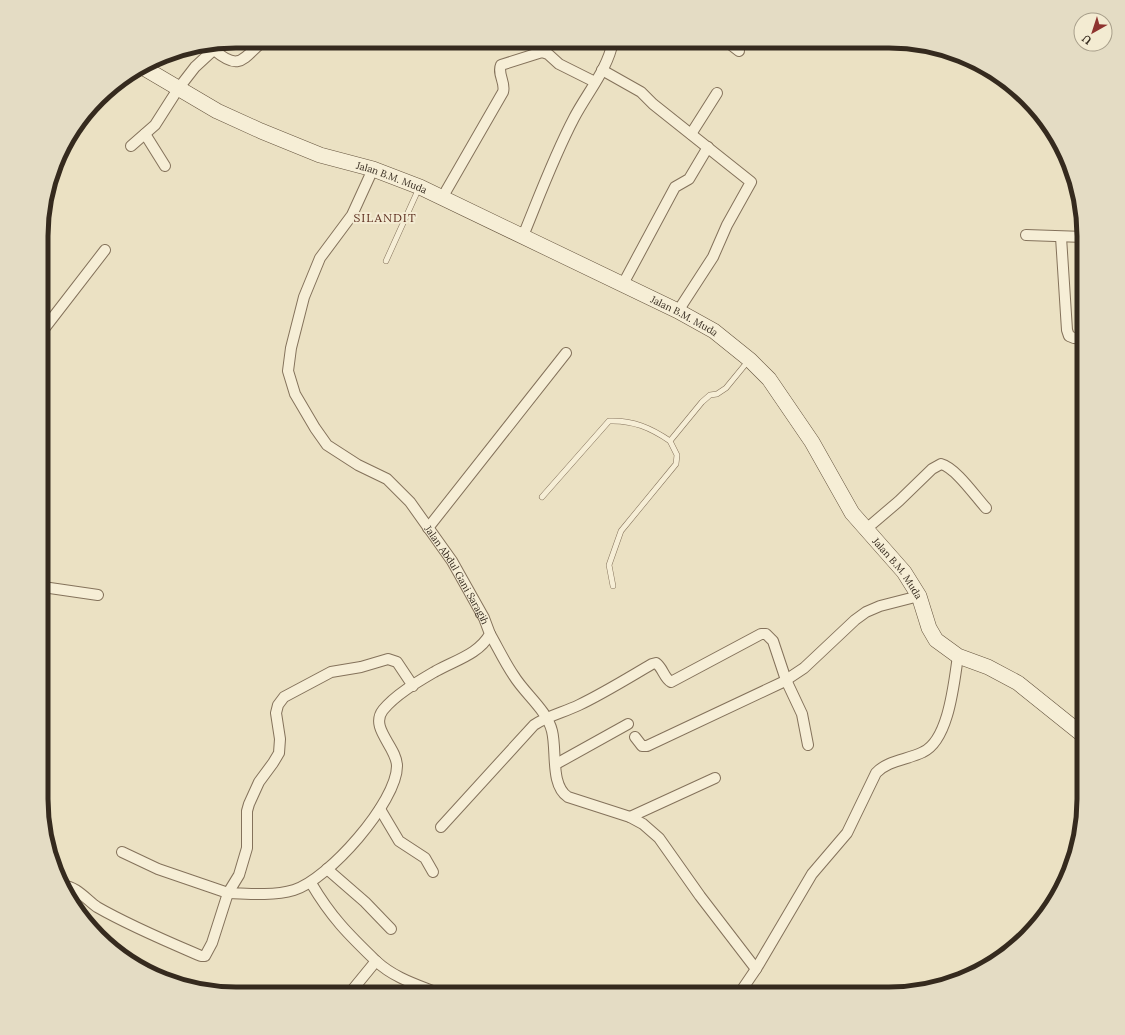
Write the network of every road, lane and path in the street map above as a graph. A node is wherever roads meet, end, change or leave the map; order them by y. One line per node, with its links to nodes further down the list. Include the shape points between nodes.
1 (255, 48): 4 (street, via 241,60 233,62 226,60)
2 (611, 48): 8 (street)
3 (735, 48): 6 (street)
4 (220, 49)
5 (214, 50): 10 (street, via 195,67)
6 (739, 51)
7 (147, 70): 10 (street, Jalan B.M. Muda)
8 (602, 70): 9 (street); 13 (street, via 646,96)
9 (595, 82): 19 (street, via 559,64 544,52 501,65 503,92); 21 (street, via 560,147)
10 (178, 89): 12 (street, via 157,122); 17 (street, Jalan B.M. Muda, via 217,111 261,131 320,155)
11 (717, 93): 13 (street)
12 (145, 134): 14 (street); 16 (street)
13 (691, 134): 15 (street)
14 (131, 146)
15 (708, 147): 26 (street, via 689,178 675,187); 27 (street, via 751,183 727,225 713,257)
16 (165, 166)
17 (373, 169): 18 (street, Jalan B.M. Muda); 35 (street, Jalan Abdul Gani Saragih, via 352,215 320,258 304,297 288,371 295,394 327,445 358,465 387,479 410,502)
18 (420, 187): 19 (street, Jalan B.M. Muda); 25 (lane)
19 (442, 198): 21 (street, Jalan B.M. Muda)
20 (1026, 235): 22 (street)
21 (522, 236): 26 (street, Jalan B.M. Muda)
22 (1061, 237): 23 (street); 29 (street, via 1067,330 1069,336)
23 (1077, 237)
24 (105, 250): 28 (street)
25 (386, 261)
26 (623, 284): 27 (street, Jalan B.M. Muda)
27 (678, 311): 31 (street, Jalan B.M. Muda, via 714,331)
28 (48, 324)
29 (1077, 338)
30 (566, 353): 35 (street)
31 (750, 360): 32 (lane, via 726,388 710,395 702,402); 36 (street, Jalan B.M. Muda, via 783,397 852,513)
32 (670, 441): 33 (lane, via 641,424 609,420); 37 (lane, via 677,455 676,464 620,531 609,565)
33 (542, 497)
34 (986, 508): 36 (street, via 946,465 941,464 932,469)
35 (428, 528): 41 (street, Jalan Abdul Gani Saragih, via 452,561 484,618)
36 (865, 530): 40 (street, Jalan B.M. Muda, via 904,572)
37 (613, 586)
38 (48, 588): 39 (street)
39 (98, 595)
40 (919, 596): 42 (street, Jalan B.M. Muda, via 929,628 936,640); 43 (street, via 866,612 804,668)
41 (490, 634): 44 (street, Jalan Abdul Gani Saragih, via 473,652 436,671); 45 (street, via 513,676)
42 (958, 656): 47 (street, Jalan B.M. Muda, via 988,667 1018,683); 63 (street, via 945,723 936,741 924,752 882,766 876,773 847,833 812,874)
43 (786, 680): 45 (street, via 773,640 766,634 761,634 671,682 660,666 652,664 589,700); 48 (street, via 647,746 642,746); 49 (street, via 802,714)
44 (414, 686): 52 (street, Jalan Abdul Gani Saragih, via 394,700 380,716 380,727 397,765 395,778); 60 (street, via 397,662 388,659 331,672 284,697 276,713 280,739 279,753 259,782 247,811 247,848 239,875)
45 (547, 718): 50 (street, via 552,731); 54 (street, via 534,725)
46 (628, 724): 50 (street)
47 (1077, 730)
48 (635, 737)
49 (808, 745)
50 (556, 764): 53 (street, via 557,783 561,793)
51 (715, 778): 53 (street)
52 (380, 809): 56 (street, Jalan Abdul Gani Saragih); 57 (street, via 399,841 425,858)
53 (630, 817): 63 (street, via 659,838)
54 (441, 827)
55 (122, 852): 60 (street, Jalan Abdul Gani Saragih, via 158,869)
56 (327, 869): 58 (street, Jalan Abdul Gani Saragih); 61 (street)
57 (433, 872)
58 (310, 883): 60 (street, Jalan Abdul Gani Saragih, via 294,890); 62 (street, via 326,910)
59 (70, 888): 60 (street, via 121,921 201,956 208,953)
60 (228, 893)
61 (391, 929)
62 (376, 961): 64 (street); 65 (street, via 384,969)
63 (756, 969): 66 (street)
64 (355, 987)
65 (422, 987)
66 (744, 987)

